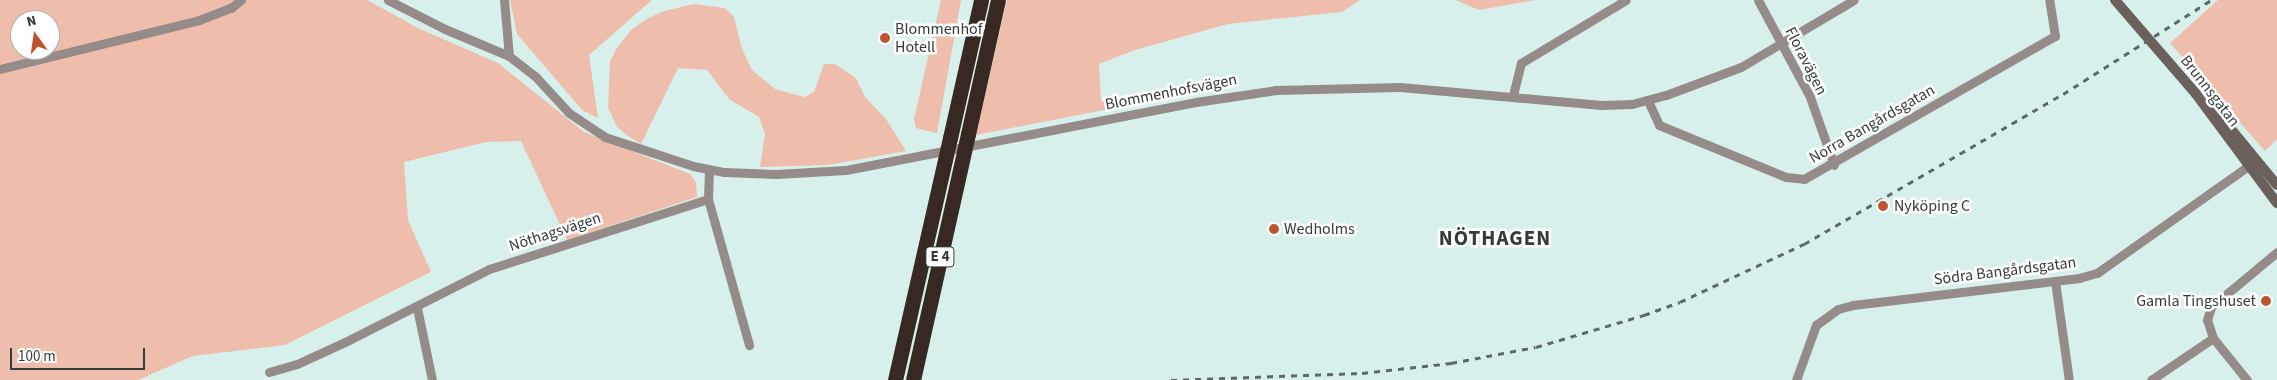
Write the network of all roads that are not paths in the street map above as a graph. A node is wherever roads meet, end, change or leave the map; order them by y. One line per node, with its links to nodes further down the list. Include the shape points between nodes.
1 (242, 0): 14 (street, via 231,8 199,20)
2 (388, 0): 13 (street, Blommenhofsvägen)
3 (504, 0): 13 (street)
4 (981, 0): 30 (highway, E 4, bridge)
5 (998, 0): 31 (highway, E 4, bridge)
6 (1626, 0): 15 (street, via 1522,63)
7 (1758, 0): 12 (street, Floravägen)
8 (1854, 0): 12 (street, Blommenhofsvägen)
9 (2049, 0): 18 (street, Norra Bangårdsgatan, via 2055,36)
10 (2115, 0): 17 (main road, Brunnsgatan)
11 (2123, 0): 17 (main road, Brunnsgatan)
12 (1781, 45): 16 (street, Blommenhofsvägen, via 1741,67); 18 (street, Floravägen, via 1810,97)
13 (509, 56): 19 (street, Blommenhofsvägen, via 526,68 586,127 636,150)
14 (0, 69)
15 (1513, 95): 16 (street, Blommenhofsvägen, via 1602,105); 19 (street, Blommenhofsvägen, via 1391,87 1269,91 1230,95 822,173)
16 (1648, 101): 18 (street, Norra Bangårdsgatan, via 1659,125 1786,177 1804,180)
17 (2252, 163): 20 (main road, Brunnsgatan); 22 (main road, Brunnsgatan); 24 (street, Södra Bangårdsgatan, via 2098,273)
18 (1834, 165)
19 (710, 170): 21 (street)
20 (2277, 185)
21 (708, 199): 25 (street, Nöthagsvägen, via 489,269 452,286); 27 (street)
22 (2277, 203)
23 (2277, 252): 26 (street, via 2212,307 2207,320)
24 (2055, 282): 32 (street, Södra Bangårdsgatan, via 1838,309 1816,325); 33 (street)
25 (417, 308): 28 (street, Nöthagsvägen, via 297,364); 29 (street)
26 (2213, 338): 34 (street); 35 (street)
27 (749, 345)
28 (269, 372)
29 (432, 380)
30 (895, 380)
31 (912, 380)
32 (1796, 380)
33 (2069, 380)
34 (2151, 380)
35 (2247, 380)

